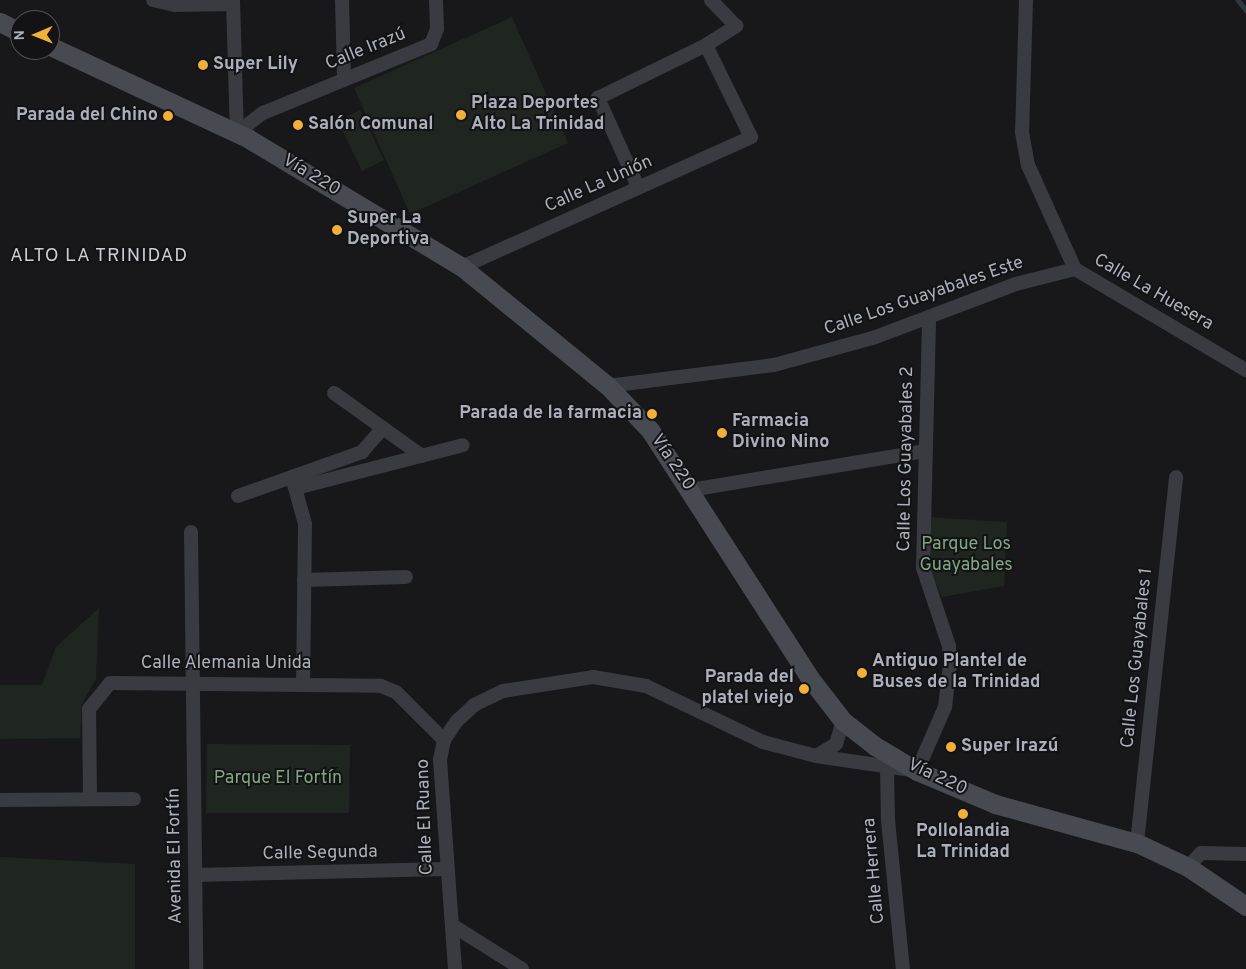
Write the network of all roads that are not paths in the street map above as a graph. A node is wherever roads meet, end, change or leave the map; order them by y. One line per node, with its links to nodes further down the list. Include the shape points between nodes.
1 (153, 0): 6 (street, via 175,5)
2 (342, 0): 9 (street)
3 (436, 0): 9 (street, Calle Irazú, via 436,29 431,44)
4 (711, 0): 7 (street, via 736,26)
5 (1026, 0): 13 (street, Calle La Huesera, via 1022,132 1028,165)
6 (233, 2): 10 (street)
7 (706, 45): 11 (street, via 598,98); 11 (street, Calle La Unión, via 751,137)
8 (60, 51): 10 (main road, Vía 220)
9 (344, 79): 10 (street, Calle Irazú, via 263,113)
10 (237, 133): 12 (main road, Vía 220)
11 (638, 187): 12 (street, Calle La Unión)
12 (462, 267): 16 (main road, Vía 220)
13 (1075, 269): 14 (street, Calle Los Guayabales Este, via 1016,284); 15 (street, Calle La Huesera)
14 (929, 317): 16 (street, Calle Los Guayabales Este, via 873,338 774,365); 20 (street, Calle Los Guayabales 2)
15 (1246, 370)
16 (608, 386): 24 (main road, Vía 220, via 650,430)
17 (334, 393): 18 (street)
18 (383, 428): 21 (street); 23 (street, via 362,452)
19 (463, 445): 21 (street)
20 (926, 451): 24 (street); 35 (street, Calle Los Guayabales 2, via 923,568 949,646 950,665 945,707)
21 (422, 456): 23 (street)
22 (1176, 477): 39 (street, Calle Los Guayabales 1)
23 (294, 483): 25 (street); 28 (street, via 305,524)
24 (690, 490): 31 (main road, Vía 220, via 809,677)
25 (238, 496)
26 (191, 532): 29 (street, Avenida El Fortín)
27 (406, 577): 28 (street)
28 (304, 580): 30 (street)
29 (191, 682): 30 (street, Calle Alemania Unida); 38 (street, Calle Alemania Unida, via 110,684 96,696 89,709); 43 (street, Avenida El Fortín)
30 (303, 682): 32 (street, Calle Alemania Unida, via 381,686 396,692)
31 (843, 721): 33 (street, via 836,744); 35 (main road, Vía 220)
32 (444, 740): 33 (street, Calle El Ruano, via 474,705 503,691 593,677 646,686 763,742); 42 (street, Calle El Ruano, via 440,760)
33 (816, 756): 34 (street, Calle El Ruano)
34 (887, 769): 35 (street, Calle El Ruano); 49 (street, Calle Herrera, via 888,820)
35 (917, 771): 39 (main road, Vía 220, via 996,804)
36 (134, 799): 38 (street)
37 (0, 800): 38 (street)
38 (90, 800)
39 (1137, 843): 41 (main road, Vía 220)
40 (1246, 854): 41 (street, via 1201,853)
41 (1188, 868): 44 (main road, Vía 220)
42 (446, 869): 43 (street, Calle Segunda); 45 (street, Calle El Ruano)
43 (196, 875): 46 (street, Avenida El Fortín)
44 (1246, 906)
45 (455, 928): 47 (street, Calle El Ruano); 48 (street)
46 (196, 969)
47 (455, 969)
48 (522, 969)
49 (903, 969)

